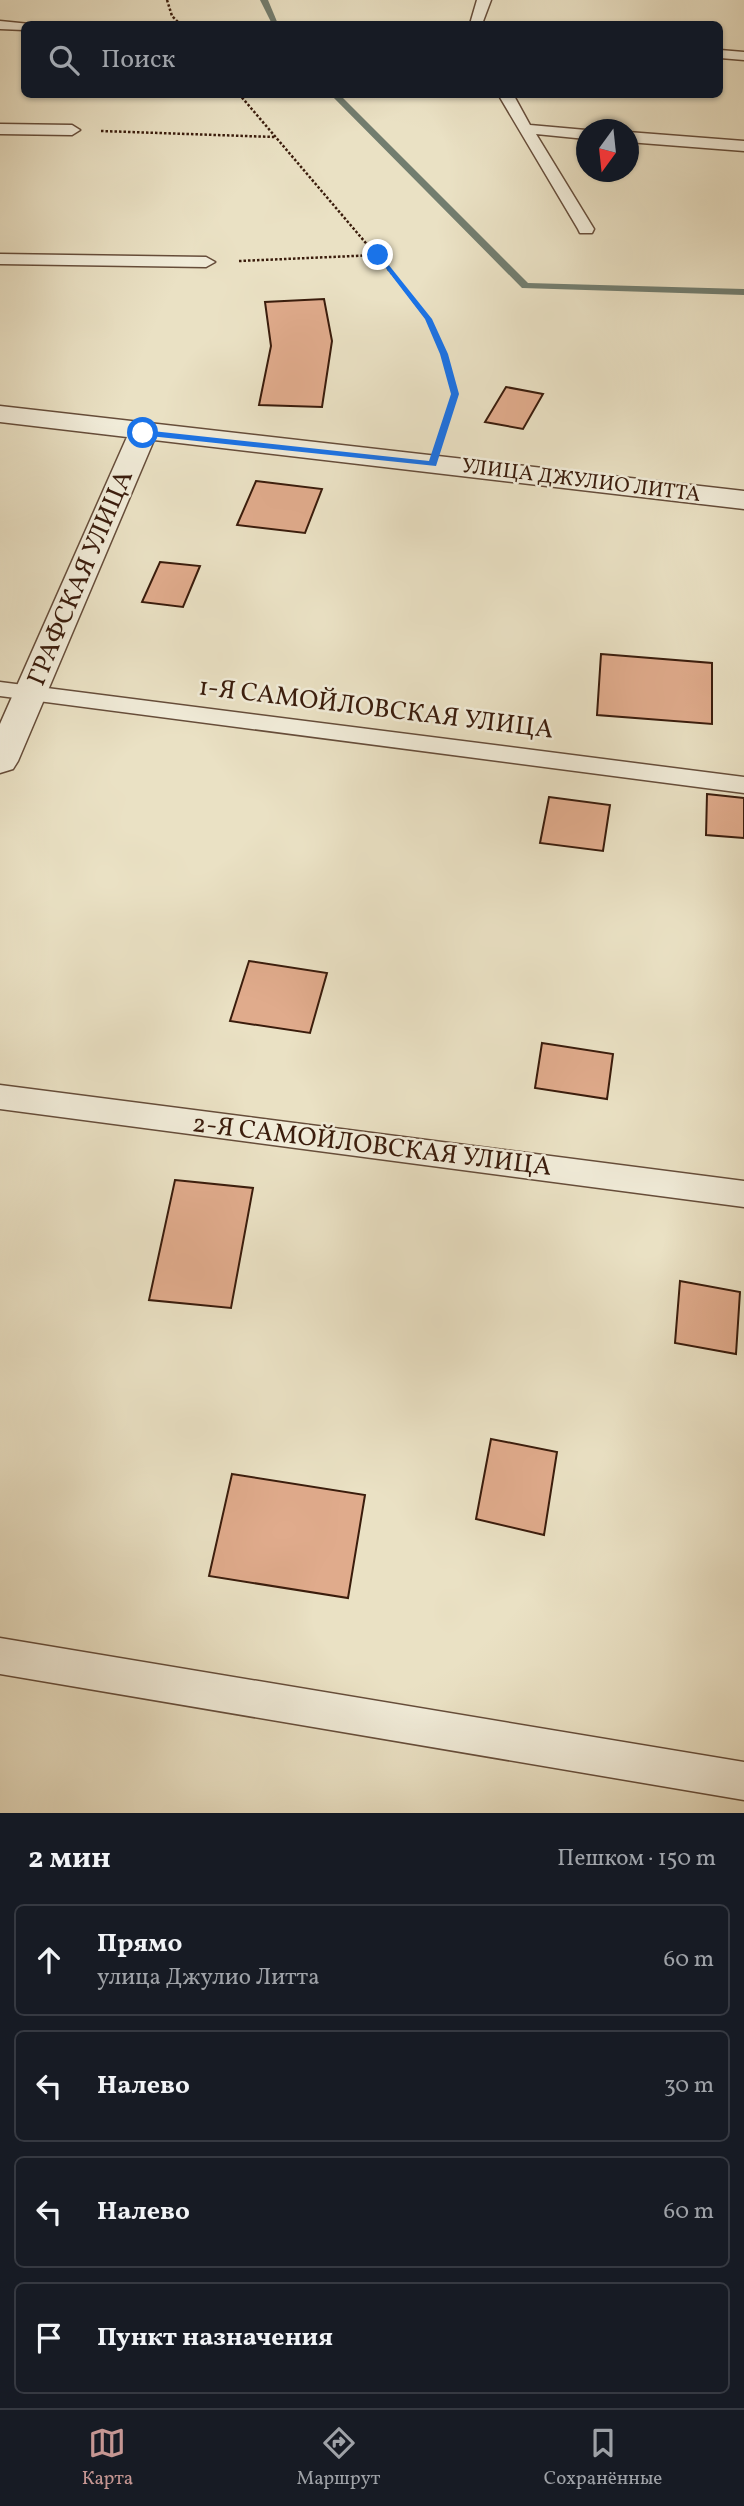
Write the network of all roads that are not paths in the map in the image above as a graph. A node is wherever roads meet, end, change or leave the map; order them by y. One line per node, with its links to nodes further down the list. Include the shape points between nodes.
1 (484, 0): 2 (lane)
2 (477, 21)
3 (0, 25): 4 (lane)
4 (21, 26)
5 (723, 54): 6 (lane)
6 (744, 56)
7 (507, 98): 9 (lane)
8 (0, 129): 10 (lane)
9 (525, 129): 11 (lane); 14 (lane)
10 (72, 130)
11 (576, 133)
12 (639, 138): 13 (lane)
13 (744, 146)
14 (586, 229)
15 (0, 259): 16 (lane)
16 (206, 262)
17 (0, 414): 18 (street, УЛИЦА ДЖУЛИО ЛИТТА)
18 (143, 433): 19 (street, УЛИЦА ДЖУЛИО ЛИТТА); 21 (street, ГРАФСКАЯ УЛИЦА)
19 (744, 500)
20 (0, 689): 21 (lane, 1-Я САМОЙЛОВСКАЯ УЛИЦА)
21 (32, 692): 22 (street, ГРАФСКАЯ УЛИЦА); 23 (lane, 1-Я САМОЙЛОВСКАЯ УЛИЦА)
22 (0, 761)
23 (744, 785)
24 (0, 1097): 25 (lane, 2-Я САМОЙЛОВСКАЯ УЛИЦА)
25 (744, 1194)
26 (0, 1656): 27 (lane)
27 (744, 1781)

